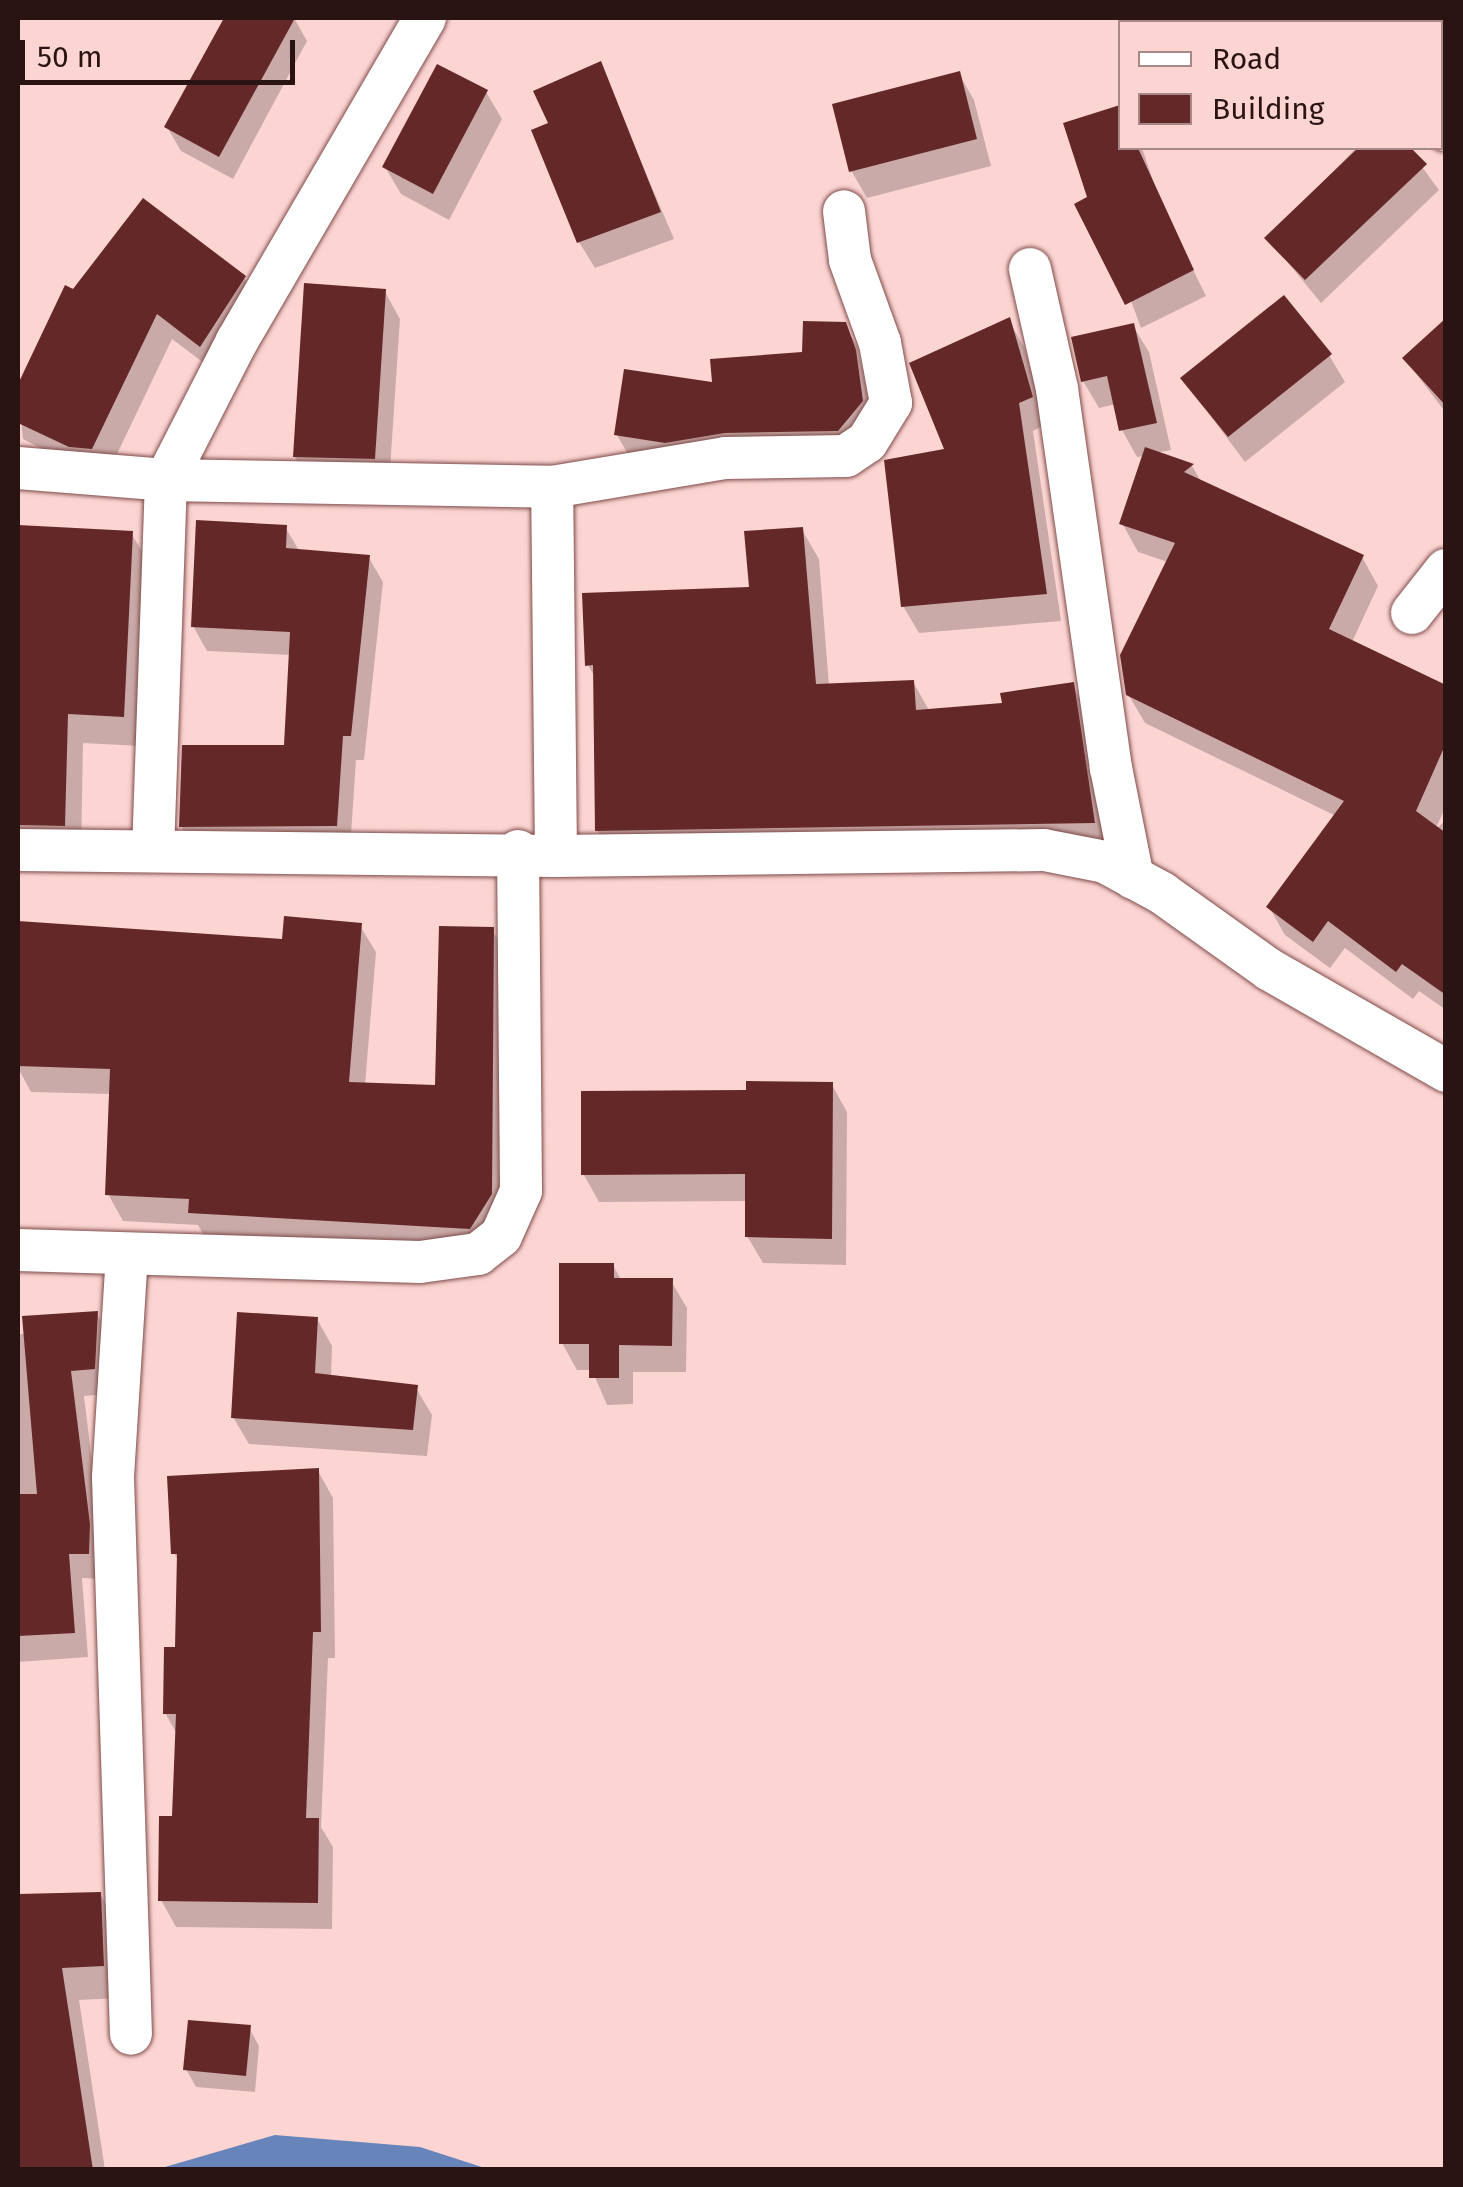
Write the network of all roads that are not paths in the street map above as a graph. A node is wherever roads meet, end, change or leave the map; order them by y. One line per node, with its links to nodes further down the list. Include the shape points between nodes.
1 (425, 18): 5 (street, via 237,342)
2 (844, 211): 6 (street, via 850,260 880,343 892,403 867,442 846,456 725,458)
3 (1030, 269): 12 (street, via 1057,389 1111,768)
4 (18, 468): 5 (street)
5 (166, 480): 6 (street); 9 (street)
6 (552, 486): 11 (street)
7 (1446, 570): 8 (street)
8 (1412, 614)
9 (154, 849): 10 (street); 11 (street)
10 (18, 850)
11 (537, 853): 12 (street, via 1044,850 1105,862); 15 (street, via 521,1192 501,1236 478,1254 420,1262)
12 (1134, 878): 13 (street, via 1270,970)
13 (1446, 1071)
14 (18, 1250): 15 (street)
15 (128, 1254): 16 (street, via 113,1478)
16 (131, 2034)

